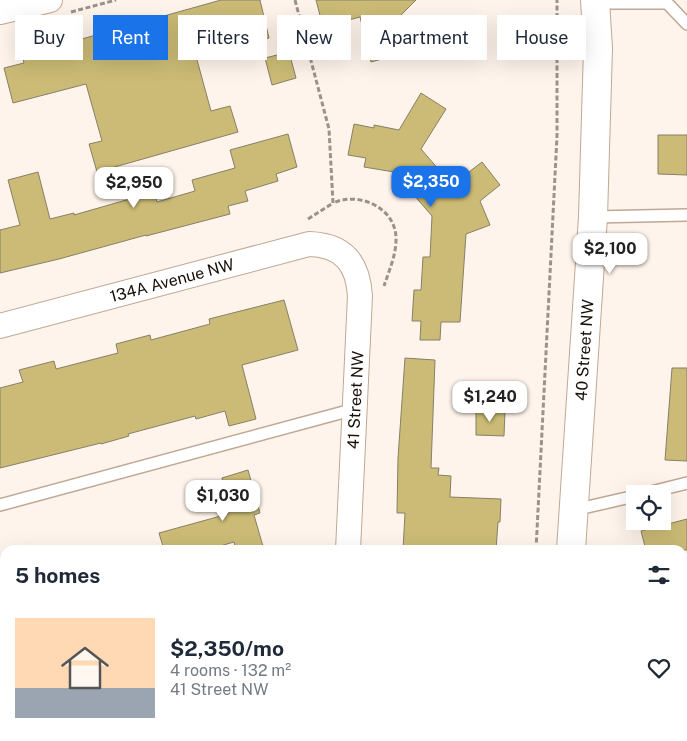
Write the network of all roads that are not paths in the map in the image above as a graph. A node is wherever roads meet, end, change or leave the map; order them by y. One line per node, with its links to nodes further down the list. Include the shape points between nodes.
1 (50, 0): 3 (street)
2 (596, 1): 4 (lane, via 666,3); 6 (street, 40 Street NW, via 598,48)
3 (0, 12)
4 (687, 24)
5 (687, 215): 6 (lane)
6 (593, 217): 14 (street, 40 Street NW)
7 (344, 254): 8 (street, 134A Avenue NW, via 323,244 309,244); 9 (street, 41 Street NW, via 352,263 360,284)
8 (0, 326)
9 (355, 409): 13 (lane); 15 (street, 41 Street NW)
10 (687, 483): 11 (lane)
11 (671, 487)
12 (626, 498): 14 (lane)
13 (0, 505)
14 (574, 510): 16 (street, 40 Street NW)
15 (348, 545)
16 (571, 545)

